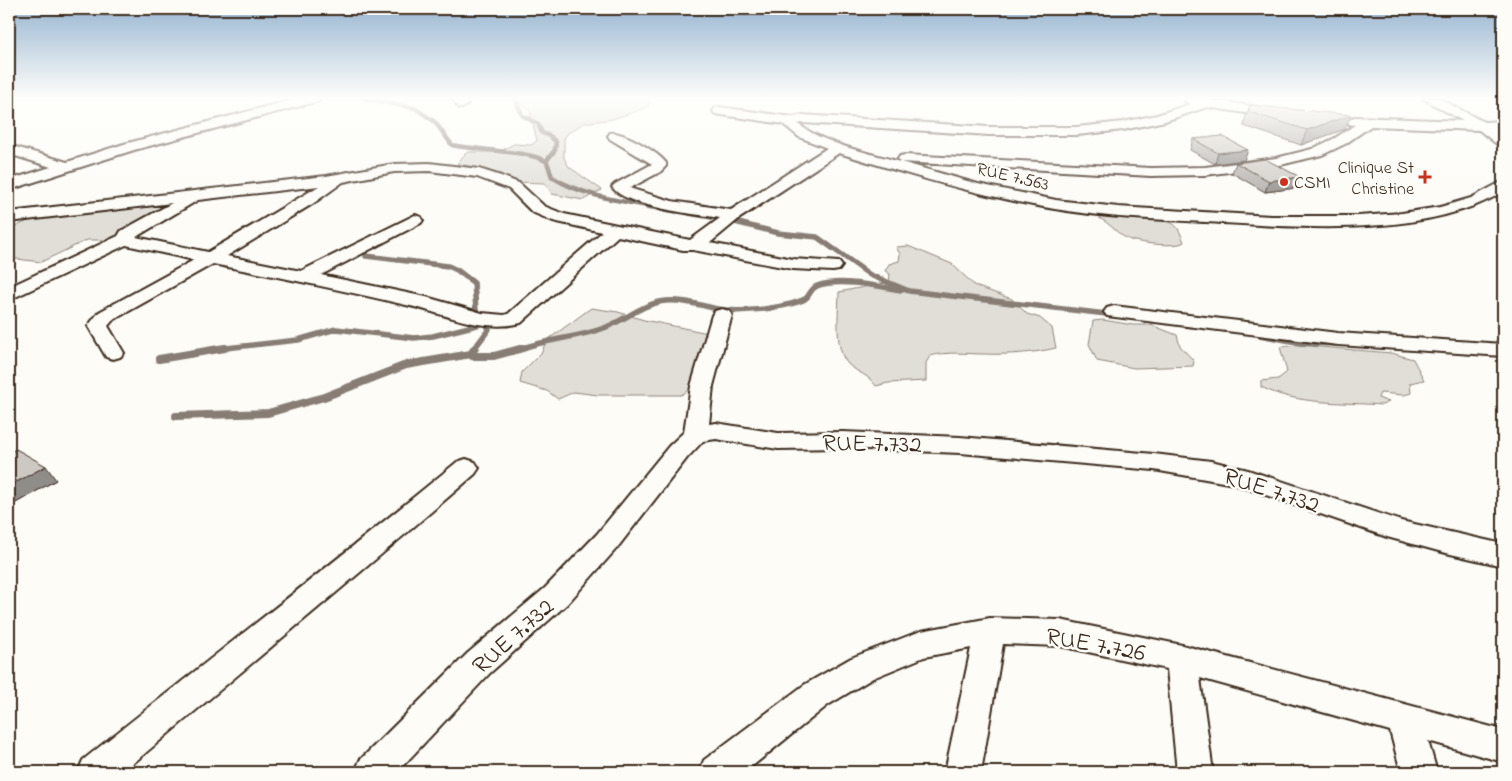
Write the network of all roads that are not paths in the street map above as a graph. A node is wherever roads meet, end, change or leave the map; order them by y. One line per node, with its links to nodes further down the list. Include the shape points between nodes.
1 (182, 134): 8 (street)
2 (809, 134): 5 (street, RUE 7.563)
3 (1350, 134): 7 (street, via 1317,152 1276,162 1205,171 1151,172)
4 (614, 136): 14 (street, via 659,163 655,170 620,187 625,192)
5 (837, 148): 7 (street, RUE 7.563); 14 (street)
6 (9, 149): 8 (street)
7 (866, 156): 11 (street, RUE 7.563, via 934,177 1034,201 1082,209 1240,220 1389,220 1468,205)
8 (66, 166): 10 (street)
9 (341, 178): 12 (street); 16 (street, via 394,168 429,167 479,172 514,186 538,209 559,218); 19 (street)
10 (9, 185)
11 (1503, 186)
12 (199, 195): 13 (street); 17 (street, via 127,235)
13 (9, 217)
14 (727, 219): 18 (street)
15 (415, 220): 21 (street)
16 (614, 231): 18 (street); 21 (street, via 514,319 505,322)
17 (126, 239): 19 (street); 22 (street)
18 (693, 245): 20 (street, via 793,264)
19 (211, 259): 21 (street); 26 (street, via 102,320 98,326)
20 (833, 266)
21 (303, 277)
22 (9, 294)
23 (1114, 312): 25 (street, via 1338,339)
24 (722, 315): 27 (street, via 702,386)
25 (1503, 350)
26 (113, 353)
27 (696, 434): 29 (street, RUE 7.732, via 716,431 778,441 960,445 1211,470 1240,476 1397,530); 35 (street, RUE 7.732, via 607,542 556,596 479,663)
28 (466, 468): 34 (street)
29 (1503, 555)
30 (990, 631): 31 (street, RUE 7.726, via 1060,633); 36 (street, RUE 7.726, via 921,644 862,668 816,695); 37 (street)
31 (1182, 659): 32 (street, RUE 7.726); 38 (street)
32 (1404, 720): 33 (street, RUE 7.726); 39 (street)
33 (1503, 746)
34 (96, 772)
35 (373, 772)
36 (717, 772)
37 (962, 772)
38 (1195, 772)
39 (1419, 772)

